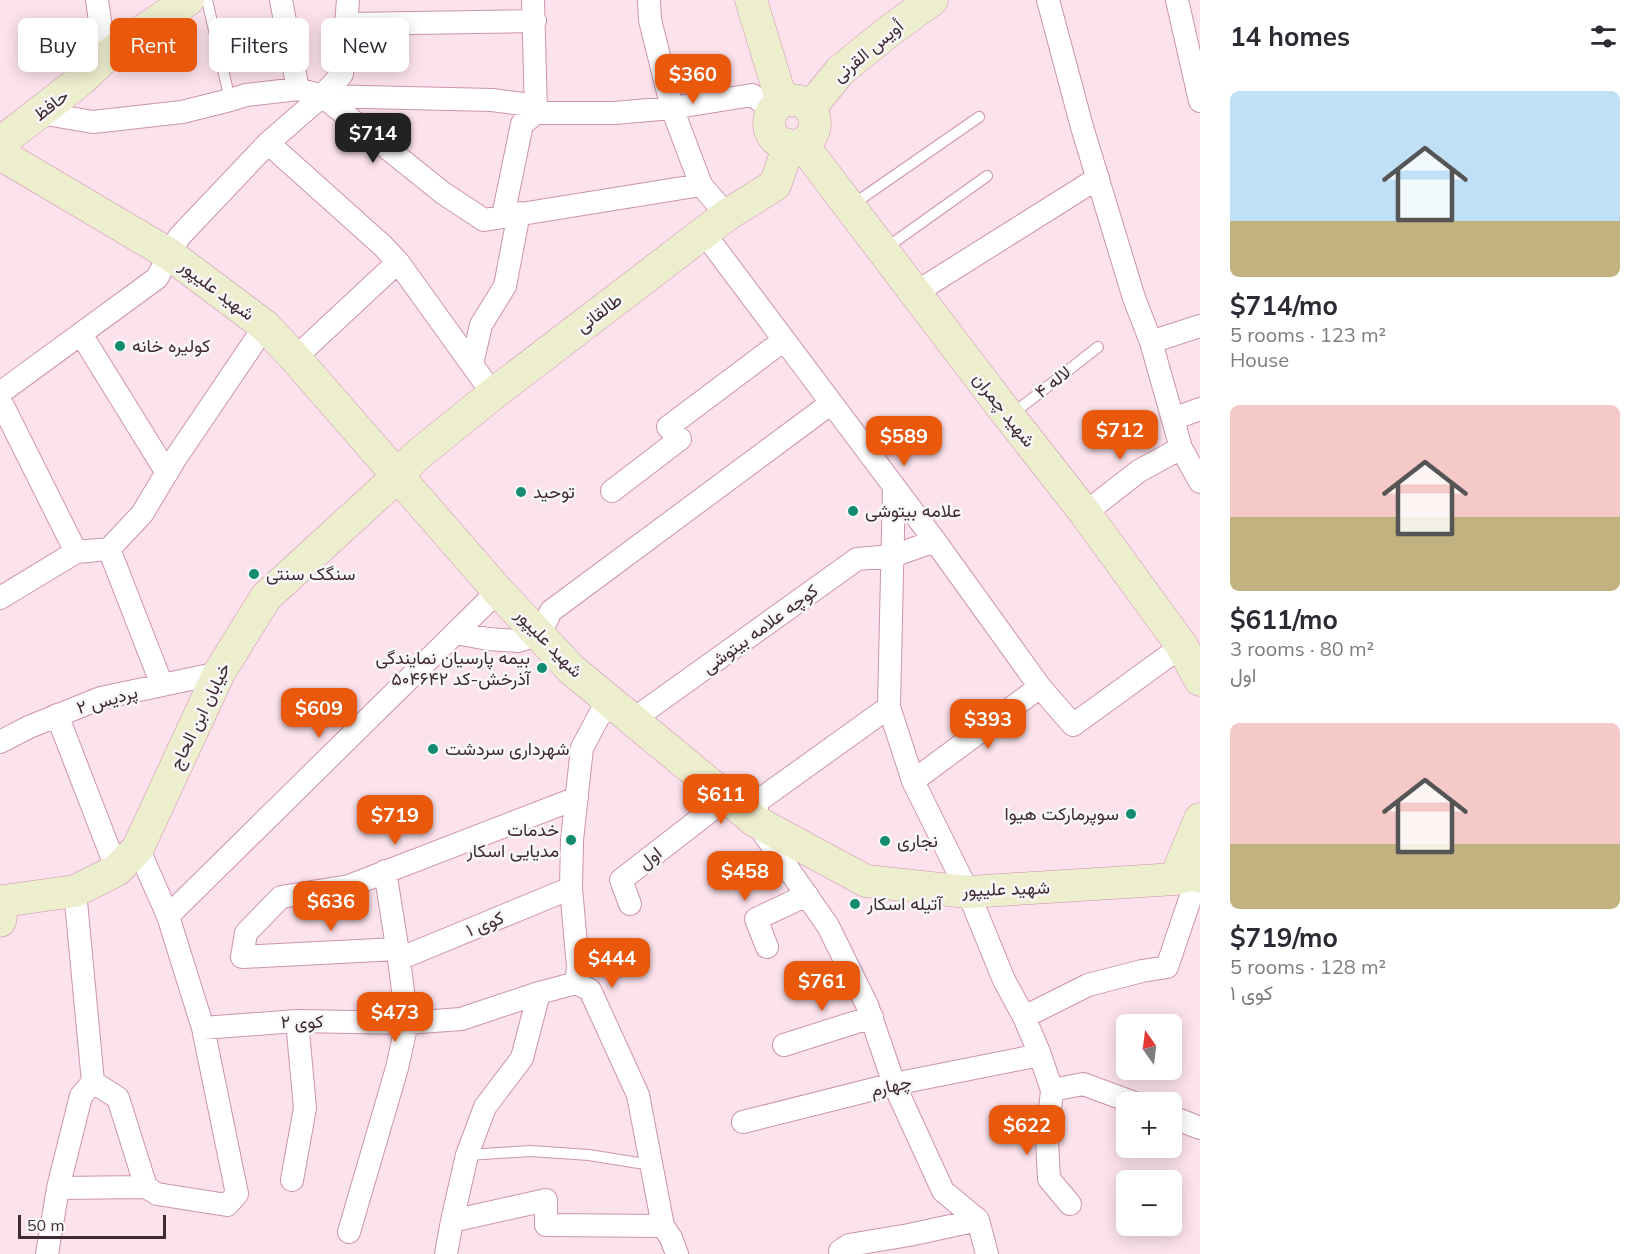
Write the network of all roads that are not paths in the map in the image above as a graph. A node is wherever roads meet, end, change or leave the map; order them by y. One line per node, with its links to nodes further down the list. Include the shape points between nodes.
1 (97, 0): 13 (street)
2 (281, 0): 15 (street)
3 (348, 0): 11 (street)
4 (649, 0): 20 (street, via 650,20)
5 (751, 0): 19 (main road)
6 (932, 0): 19 (main road, أویس القرنی)
7 (1048, 0): 28 (street)
8 (1177, 0): 18 (street)
9 (188, 1): 13 (main road, حافظ); 17 (lane)
10 (534, 11): 12 (street); 22 (street)
11 (347, 18)
12 (409, 20)
13 (105, 57): 21 (main road, حافظ)
14 (342, 72): 16 (street)
15 (298, 89): 16 (street); 17 (street)
16 (322, 96): 22 (street, via 492,100 523,104); 25 (street); 31 (street, via 443,193 484,220)
17 (230, 100): 21 (street, via 182,112 93,122)
18 (1200, 100)
19 (788, 107): 20 (street, via 752,94); 26 (main road, via 770,117 769,125 776,139); 26 (main road, via 813,114 815,128 808,139)
20 (672, 108): 22 (street); 29 (street)
21 (40, 113): 24 (main road, حافظ)
22 (537, 113): 31 (street, via 522,124)
23 (979, 117): 30 (lane)
24 (2, 140): 34 (main road, شهید علیپور)
25 (268, 143): 34 (street, via 178,237); 35 (street)
26 (796, 144): 30 (main road, شهید چمران); 32 (main road, طالقانی, via 775,185)
27 (987, 176): 33 (lane)
28 (1098, 177): 36 (street); 41 (street, via 1134,298)
29 (700, 185): 31 (street); 32 (street)
30 (850, 207): 33 (main road, شهید چمران)
31 (511, 215): 44 (street, via 506,286 481,325)
32 (716, 224): 40 (street); 46 (main road, طالقانی)
33 (883, 250): 36 (main road, شهید چمران)
34 (169, 254): 37 (main road, شهید علیپور); 39 (street, via 157,278)
35 (398, 262): 43 (street); 44 (street)
36 (915, 293): 50 (main road, شهید چمران)
37 (264, 326): 43 (main road, شهید علیپور); 53 (street)
38 (1200, 326): 41 (street)
39 (81, 334): 45 (street); 53 (street)
40 (784, 340): 48 (street); 57 (street, via 668,427 680,440)
41 (1152, 342): 51 (street)
42 (1098, 346): 50 (lane, لاله ۴)
43 (295, 358): 54 (main road, شهید علیپور)
44 (472, 363): 46 (street)
45 (0, 393)
46 (493, 394): 54 (main road, طالقانی, via 414,458)
47 (0, 400): 61 (street)
48 (830, 404): 56 (street); 66 (street, via 551,611)
49 (1200, 409): 51 (street)
50 (1009, 417): 58 (main road, شهید چمران)
51 (1173, 419): 52 (street)
52 (1181, 447): 55 (street); 58 (street, via 1139,471)
53 (167, 472): 60 (street, via 142,514)
54 (398, 476): 63 (main road, شهید علیپور); 68 (main road, خیابان ابن الحاج, via 266,597)
55 (1200, 482)
56 (894, 486): 59 (street); 62 (street)
57 (612, 491)
58 (1085, 513): 67 (main road, شهید چمران)
59 (935, 542): 62 (street, کوچه علامه بیتوشی); 71 (street)
60 (109, 549): 61 (street); 70 (street)
61 (76, 552): 64 (street)
62 (893, 556): 72 (street); 73 (street, کوچه علامه بیتوشی, via 857,559 645,711)
63 (498, 591): 65 (street); 66 (main road, شهید علیپور)
64 (0, 598)
65 (456, 633): 66 (street, via 518,641); 89 (street)
66 (540, 634): 73 (main road, شهید علیپور, via 571,669)
67 (1182, 646): 69 (main road, شهید چمران); 71 (street, via 1073,725)
68 (219, 673): 70 (street, پردیس ۲); 81 (main road, خیابان ابن الحاج)
69 (1200, 680)
70 (162, 685): 74 (street, پردیس ۲, via 101,698)
71 (1040, 687): 76 (street)
72 (889, 707): 76 (street); 80 (street, via 758,801)
73 (625, 714): 77 (street, کوچه علامه بیتوشی, via 600,714 582,748); 78 (main road, شهید علیپور)
74 (57, 715): 75 (street, پردیس ۲); 81 (street)
75 (0, 742)
76 (913, 781): 86 (street)
77 (577, 798): 82 (street); 84 (street, کوچه علامه بیتوشی)
78 (727, 798): 80 (main road, شهید علیپور); 88 (street, اول, via 621,880)
79 (1200, 819): 83 (main road)
80 (755, 821): 86 (main road, شهید علیپور, via 866,880); 87 (street)
81 (127, 859): 85 (main road); 89 (street)
82 (385, 871): 92 (street); 92 (street, کوی ۱, via 349,886 281,897 246,933 242,957)
83 (1192, 885): 86 (main road, شهید علیپور); 96 (street, via 1167,966 1088,985)
84 (571, 888): 92 (street, کوی ۱); 93 (street, کوچه علامه بیتوشی)
85 (75, 891): 90 (main road, via 3,901); 102 (street)
86 (968, 892): 96 (street, via 1004,980)
87 (807, 895): 91 (street, via 756,919); 95 (street, via 828,926)
88 (630, 904)
89 (168, 916): 99 (street)
90 (0, 921)
91 (766, 947)
92 (398, 954): 98 (street)
93 (576, 983): 94 (street, کوی ۲); 110 (street, via 590,990 638,1095)
94 (539, 993): 98 (street, کوی ۲, via 461,1019); 109 (street, via 522,1058 485,1107)
95 (872, 1017): 100 (street); 103 (street)
96 (1024, 1017): 101 (street)
97 (297, 1021): 98 (street, کوی ۲); 99 (street, کوی ۲); 111 (street, via 305,1108)
98 (407, 1023): 118 (street)
99 (202, 1028): 112 (street, via 237,1194 227,1204 157,1194)
100 (784, 1045)
101 (1040, 1055): 103 (street, چهارم); 104 (street)
102 (93, 1082): 112 (street, via 118,1098); 113 (street, via 81,1096)
103 (894, 1084): 107 (street, چهارم); 115 (street, via 943,1191)
104 (1052, 1090): 105 (street, via 1083,1084); 114 (street, via 1047,1140 1049,1179)
105 (1116, 1096)
106 (1182, 1119): 108 (street)
107 (743, 1122)
108 (1198, 1123)
109 (467, 1155): 110 (lane, via 531,1151); 116 (street)
110 (651, 1165): 117 (street)
111 (292, 1180)
112 (146, 1187): 113 (street)
113 (58, 1188): 120 (street)
114 (1070, 1204)
115 (978, 1220): 119 (street, via 849,1245); 123 (street)
116 (452, 1221): 117 (street, via 546,1200 546,1225); 121 (street)
117 (663, 1226): 122 (street)
118 (349, 1232)
119 (839, 1253)
120 (47, 1254)
121 (446, 1254)
122 (677, 1254)
123 (987, 1254)

